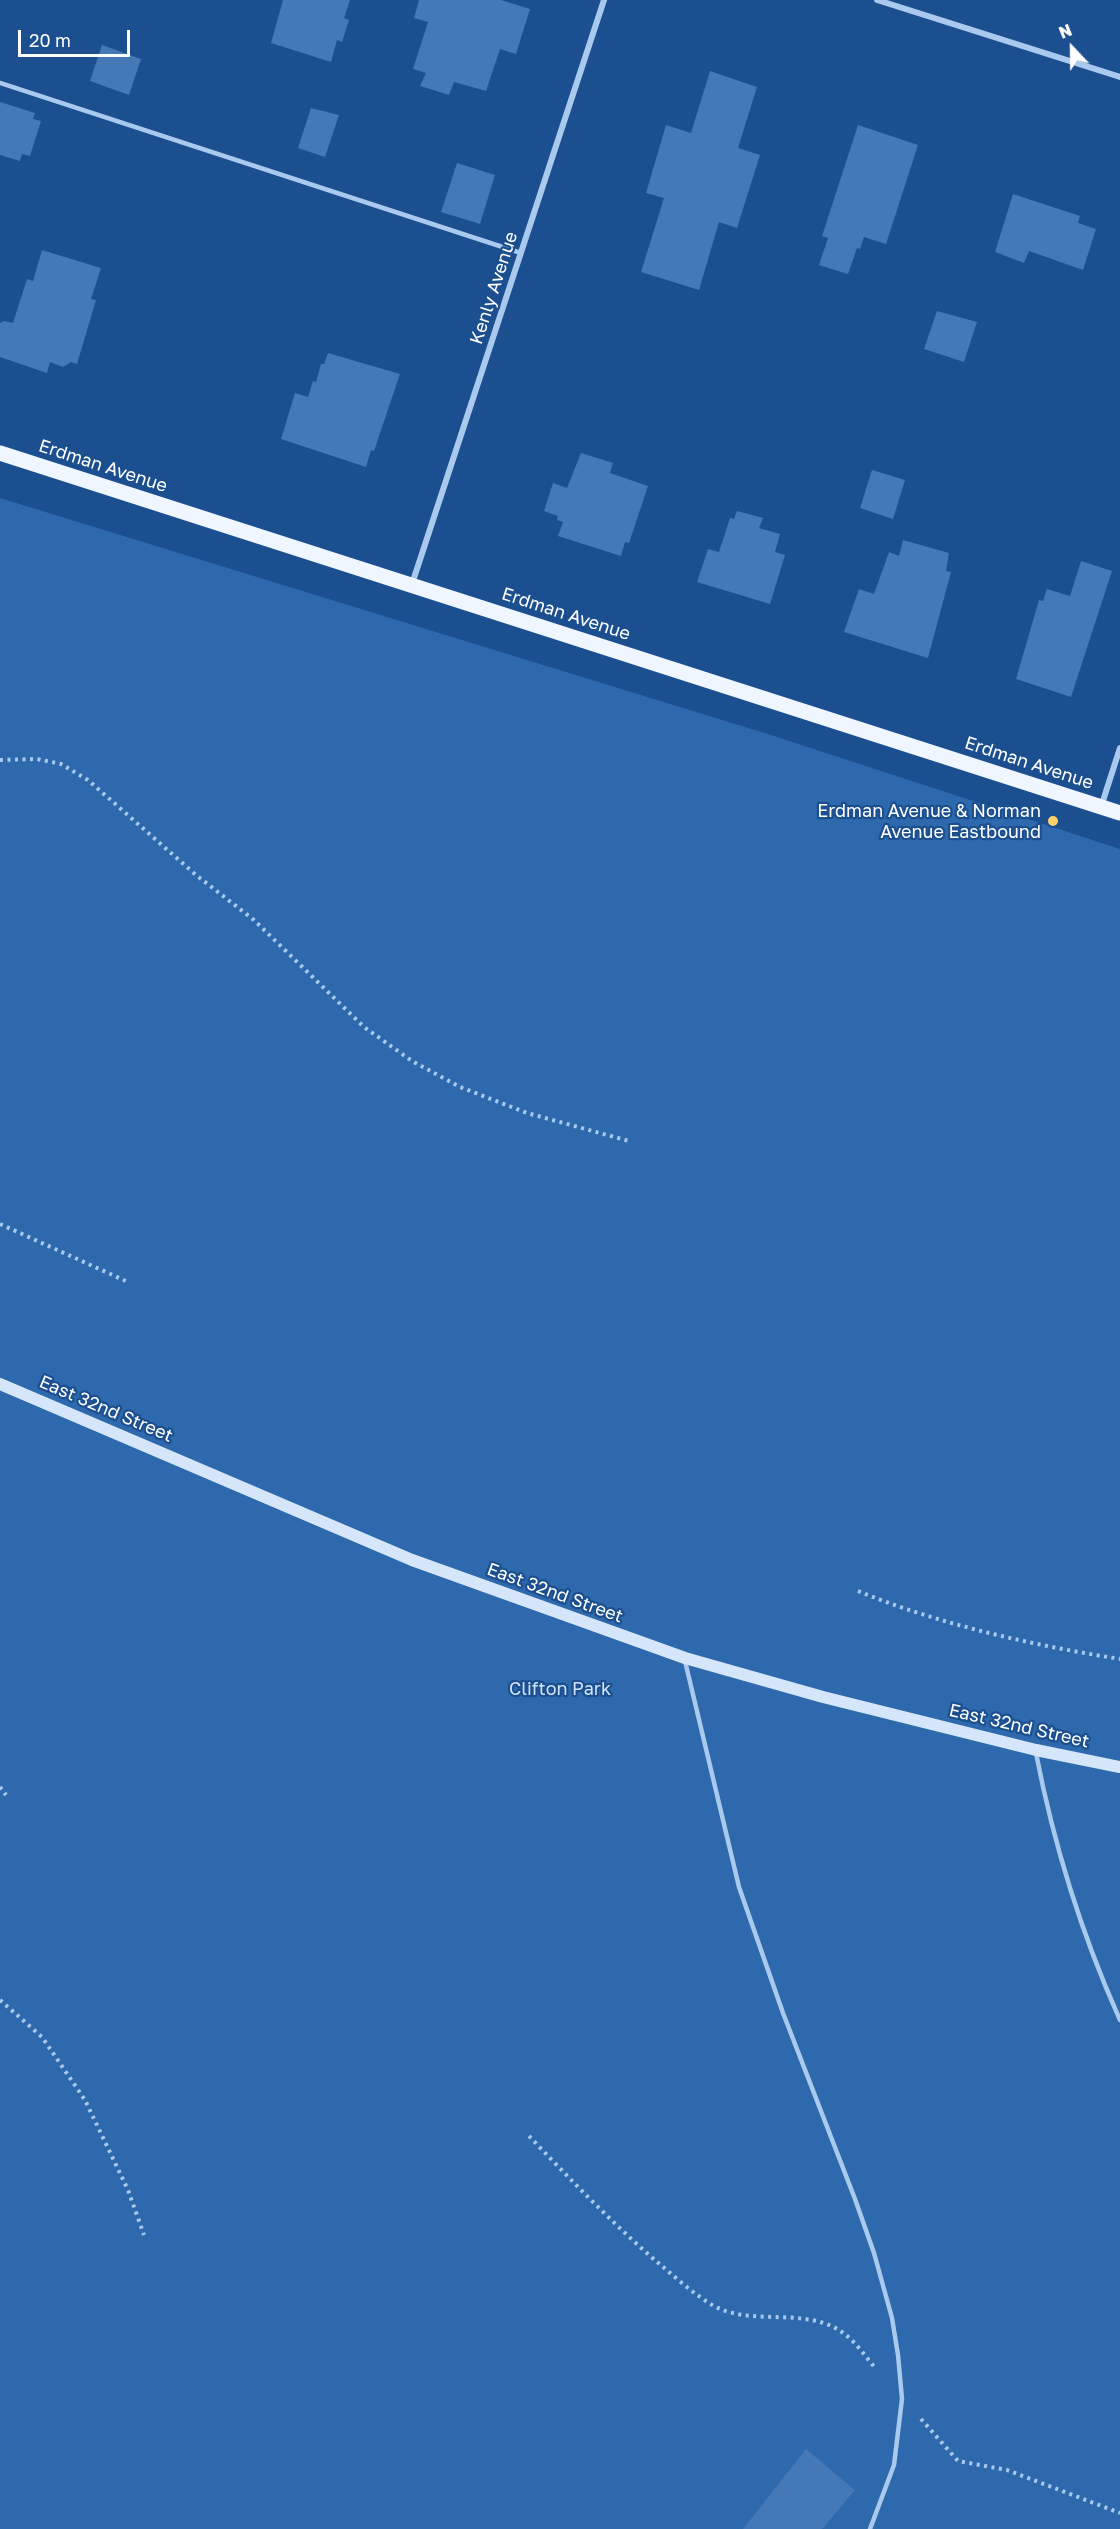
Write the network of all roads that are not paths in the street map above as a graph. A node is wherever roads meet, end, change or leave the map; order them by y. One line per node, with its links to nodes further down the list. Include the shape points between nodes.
1 (604, 0): 5 (street, Kenly Avenue)
2 (877, 0): 3 (street)
3 (1120, 77)
4 (0, 83): 5 (lane)
5 (521, 253): 7 (street, Kenly Avenue)
6 (0, 453): 7 (main road, Erdman Avenue)
7 (412, 585): 9 (main road, Erdman Avenue)
8 (1120, 748): 9 (street)
9 (1100, 807): 10 (main road, Erdman Avenue)
10 (1120, 813)
11 (0, 1384): 12 (street, East 32nd Street, via 412,1560)
12 (685, 1658): 13 (street, East 32nd Street); 16 (lane, via 739,1887 855,2199 892,2318 902,2399 894,2465)
13 (1036, 1750): 14 (street, East 32nd Street); 15 (lane, via 1049,1820 1072,1899)
14 (1120, 1767)
15 (1120, 2020)
16 (870, 2529)

